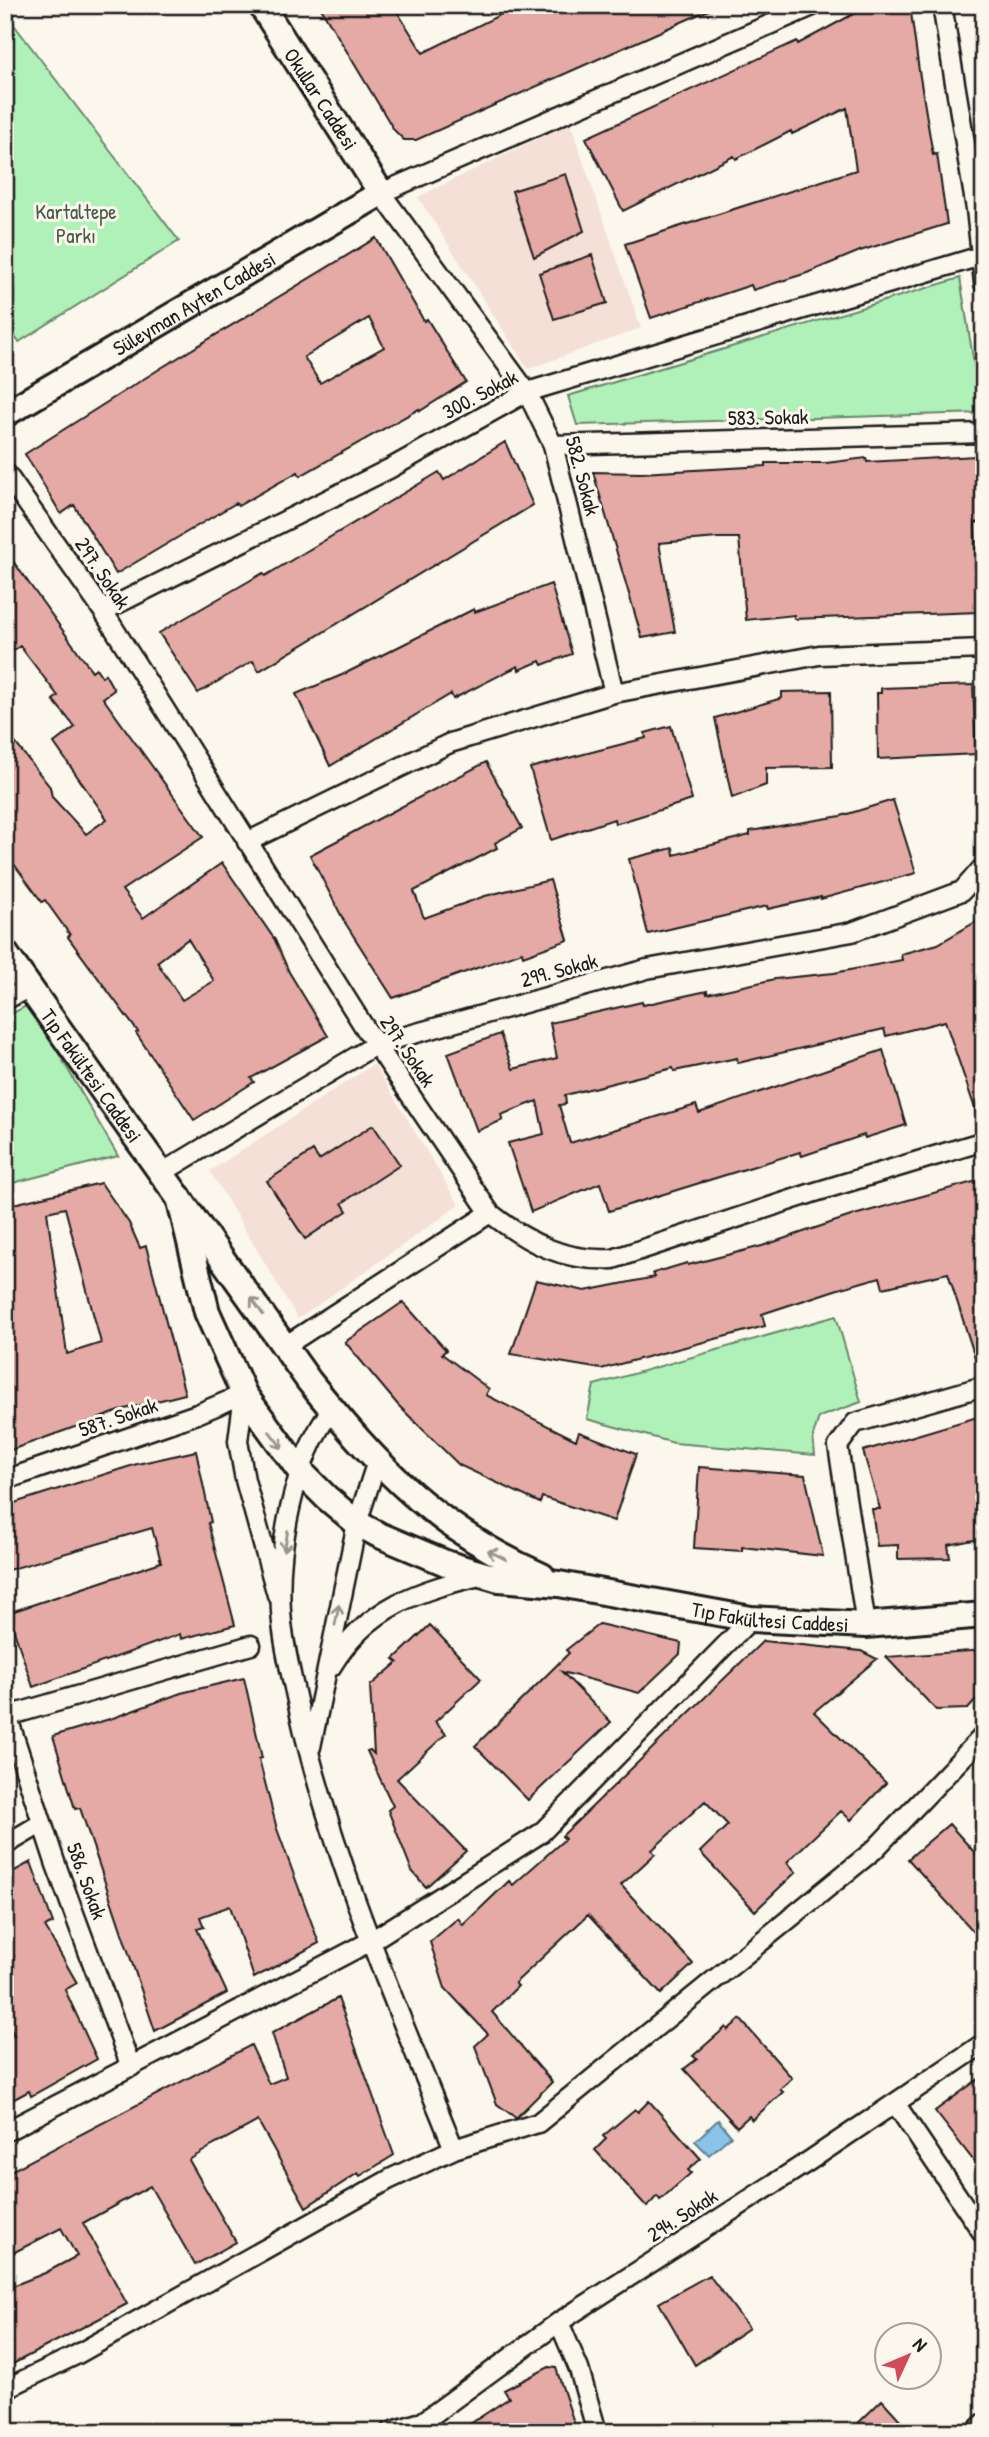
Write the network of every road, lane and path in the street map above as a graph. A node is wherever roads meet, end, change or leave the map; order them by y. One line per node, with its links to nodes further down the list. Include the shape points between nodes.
1 (261, 5): 4 (main road, Okullar Caddesi)
2 (814, 5): 4 (street)
3 (942, 5): 5 (street)
4 (381, 193): 7 (street, 582. Sokak); 8 (main road, Süleyman Ayten Caddesi)
5 (982, 255): 6 (street); 7 (street, 300. Sokak)
6 (984, 283)
7 (527, 392): 10 (street, 582. Sokak); 12 (street, 300. Sokak, via 389,469)
8 (5, 414)
9 (984, 433): 10 (street, 583. Sokak)
10 (554, 445): 14 (street, 582. Sokak)
11 (5, 472): 12 (street, 297. Sokak)
12 (103, 611): 15 (street, 297. Sokak)
13 (984, 649): 14 (street, via 819,655)
14 (614, 693): 15 (street, via 450,743)
15 (247, 842): 20 (street, 297. Sokak)
16 (984, 866): 20 (street, 299. Sokak, via 962,891 852,932 647,969)
17 (5, 953): 18 (main road, Tıp Fakültesi Caddesi)
18 (30, 987): 19 (street); 22 (main road, Tıp Fakültesi Caddesi)
19 (5, 1000)
20 (377, 1044): 22 (street, 299. Sokak); 24 (street, 297. Sokak)
21 (984, 1141): 24 (street, 297. Sokak, via 613,1259 558,1255 528,1241)
22 (163, 1172): 23 (main road, Tıp Fakültesi Caddesi)
23 (179, 1197): 25 (main road, Tıp Fakültesi Caddesi, one-way to 23); 27 (main road, via 206,1312)
24 (489, 1213): 25 (street)
25 (285, 1346): 28 (main road, Tıp Fakültesi Caddesi)
26 (984, 1387): 38 (street, via 855,1423 838,1446)
27 (244, 1394): 30 (main road, one-way to 30); 31 (street, 587. Sokak); 35 (street, via 237,1441)
28 (332, 1409): 29 (main road, Tıp Fakültesi Caddesi); 30 (street, via 316,1430)
29 (377, 1461): 32 (street); 34 (main road, Tıp Fakültesi Caddesi, one-way to 29, via 493,1554 442,1520)
30 (300, 1471): 32 (main road); 35 (street, one-way to 35, via 284,1550)
31 (5, 1480)
32 (357, 1523): 33 (main road, via 412,1550); 40 (street, one-way to 32)
33 (486, 1575): 34 (main road); 40 (street, via 441,1585 396,1603 362,1625)
34 (559, 1584): 37 (main road, Tıp Fakültesi Caddesi)
35 (281, 1610): 43 (street)
36 (984, 1615): 38 (main road, Tıp Fakültesi Caddesi)
37 (751, 1619): 38 (main road, Tıp Fakültesi Caddesi); 46 (street, via 541,1833)
38 (866, 1625)
39 (251, 1645): 41 (street)
40 (325, 1675): 43 (street)
41 (6, 1712): 44 (street, 586. Sokak)
42 (984, 1735): 51 (street, via 874,1850 538,2123)
43 (309, 1754): 46 (street)
44 (42, 1823): 45 (street); 48 (street, 586. Sokak)
45 (5, 1845)
46 (371, 1941): 48 (street); 51 (street)
47 (984, 2043): 49 (street, 294. Sokak)
48 (131, 2067): 50 (street)
49 (895, 2103): 52 (street); 53 (street, 294. Sokak)
50 (5, 2132)
51 (454, 2149): 54 (street, via 390,2179 76,2355)
52 (984, 2235)
53 (559, 2322): 56 (street, 294. Sokak); 58 (street, via 579,2369)
54 (5, 2389)
55 (984, 2423): 59 (street)
56 (413, 2427): 57 (street, 294. Sokak)
57 (390, 2432)
58 (597, 2432)
59 (975, 2432)

